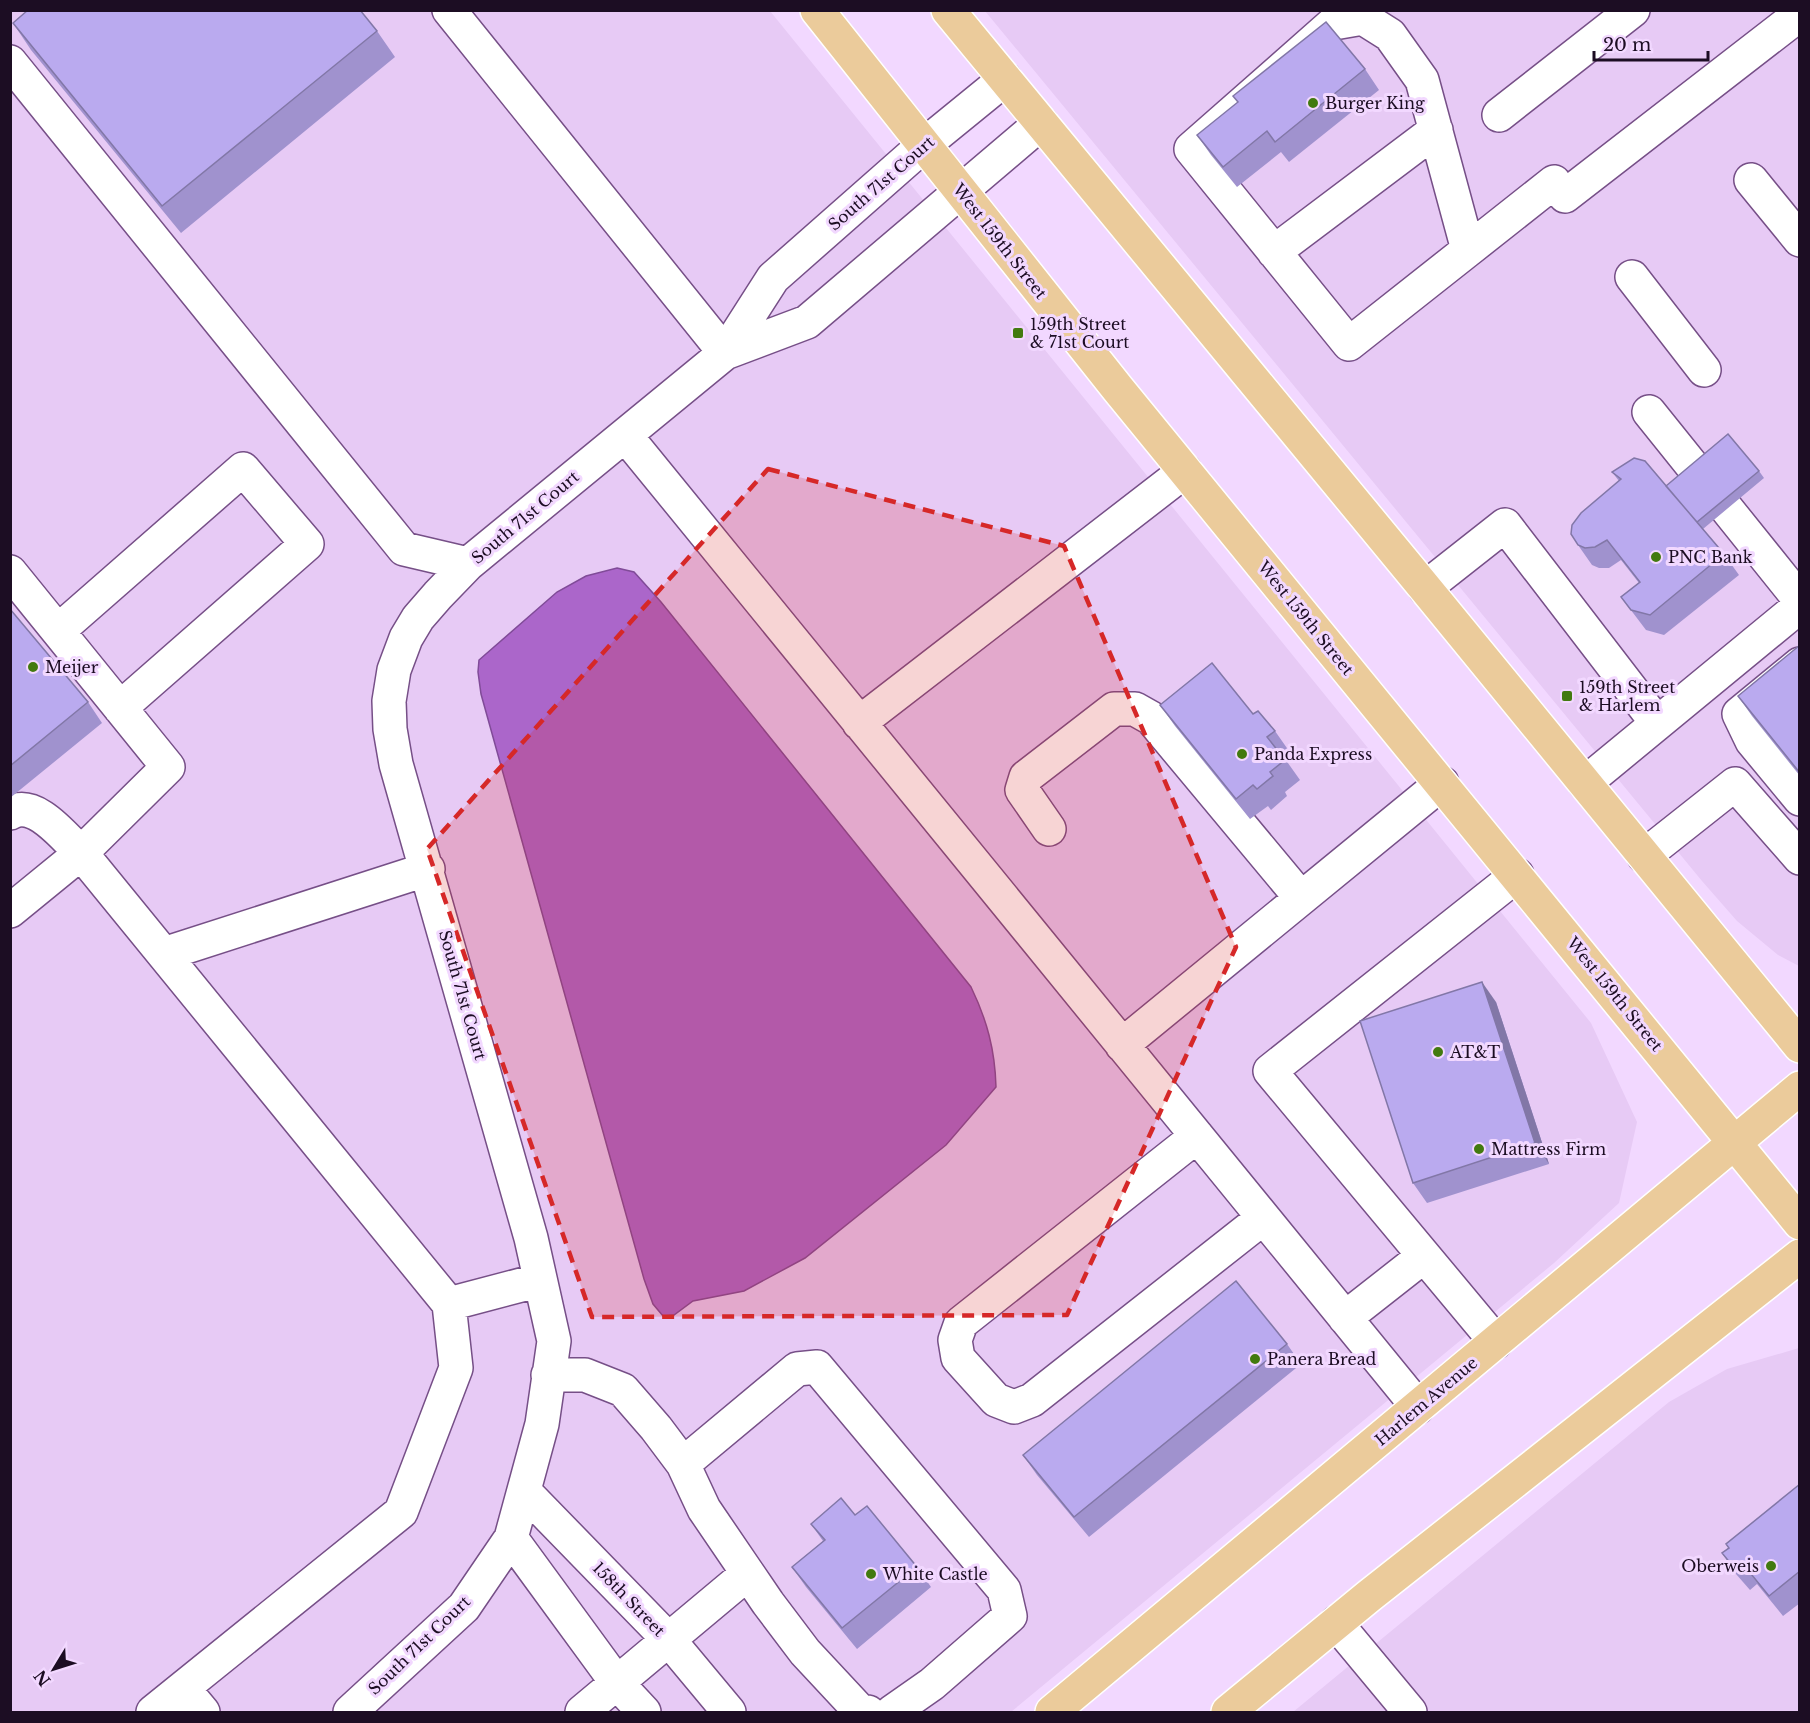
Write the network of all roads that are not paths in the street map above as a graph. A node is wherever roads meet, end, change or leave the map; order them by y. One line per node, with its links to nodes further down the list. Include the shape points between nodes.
1 (449, 10): 18 (street)
2 (817, 10): 11 (main road, West 159th Street)
3 (948, 10): 7 (main road)
4 (1633, 10): 8 (street)
5 (1800, 14): 15 (street, via 1560,189)
6 (10, 62): 23 (street, via 404,549)
7 (1005, 80): 9 (main road); 11 (street, South 71st Court)
8 (1499, 115)
9 (1041, 123): 13 (street, South 71st Court); 25 (main road)
10 (1436, 130): 15 (street); 16 (street); 16 (street, via 1422,80 1390,35 1363,18 1334,23 1191,149)
11 (924, 145): 13 (main road, West 159th Street); 18 (street, South 71st Court, via 773,278)
12 (1751, 180): 14 (street)
13 (960, 191): 18 (street, South 71st Court, via 807,322); 22 (main road, West 159th Street)
14 (1800, 240)
15 (1468, 250): 16 (street, via 1349,344)
16 (1275, 252)
17 (1632, 277): 19 (street)
18 (725, 353): 21 (street, South 71st Court)
19 (1704, 370)
20 (1649, 412): 26 (street)
21 (625, 435): 23 (street, South 71st Court); 31 (street)
22 (1185, 471): 31 (street); 33 (main road, West 159th Street)
23 (468, 564): 41 (street, South 71st Court, via 418,618 406,638 394,670 389,701 396,764)
24 (10, 572): 28 (street)
25 (1425, 588): 32 (street, via 1505,525); 34 (main road)
26 (1800, 600)
27 (1800, 606): 32 (street)
28 (58, 631): 30 (street); 30 (street, via 243,469 307,544)
29 (1800, 664): 35 (street, via 1739,714 1752,741)
30 (120, 708): 38 (street, via 168,767)
31 (859, 723): 46 (street)
32 (1657, 723): 34 (street)
33 (1442, 783): 42 (main road, West 159th Street); 43 (street)
34 (1585, 783): 39 (main road)
35 (1800, 799)
36 (10, 813): 38 (street, via 38,813)
37 (1049, 829): 43 (street, via 1022,790 1026,777 1114,709 1135,708 1151,718)
38 (81, 853): 44 (street); 45 (street)
39 (1644, 856): 40 (street, via 1735,784); 47 (main road)
40 (1800, 858)
41 (428, 869): 45 (street); 55 (street, South 71st Court)
42 (1517, 875): 50 (main road, West 159th Street); 53 (street, via 1270,1071)
43 (1301, 898): 46 (street)
44 (10, 911)
45 (164, 954): 56 (street)
46 (1122, 1045): 49 (street)
47 (1800, 1046)
48 (1800, 1088): 50 (main road, Harlem Avenue)
49 (1197, 1136): 51 (street); 51 (street, via 961,1323 955,1340 958,1358 996,1400 1014,1407 1032,1400)
50 (1736, 1142): 52 (main road, West 159th Street); 58 (main road, Harlem Avenue)
51 (1263, 1218): 57 (street)
52 (1800, 1223)
53 (1424, 1256): 57 (street); 58 (street)
54 (1800, 1256): 65 (main road)
55 (540, 1280): 56 (street); 59 (street, South 71st Court, via 554,1341)
56 (449, 1304): 68 (street, via 456,1368 401,1512)
57 (1345, 1318): 60 (street)
58 (1496, 1342): 60 (main road, Harlem Avenue)
59 (548, 1375): 61 (street, via 585,1375 623,1390); 62 (street, South 71st Court, via 542,1424)
60 (1418, 1407): 76 (main road, Harlem Avenue)
61 (683, 1464): 64 (street, via 704,1509); 75 (street, via 797,1369 817,1367 1004,1590 1010,1616)
62 (524, 1491): 63 (street, South 71st Court); 66 (street, 158th Street)
63 (511, 1538): 67 (street); 70 (street, South 71st Court, via 464,1607)
64 (747, 1574): 66 (street); 74 (street, via 805,1652 860,1711)
65 (1336, 1623): 77 (main road); 78 (street)
66 (669, 1640): 67 (street); 73 (street, 158th Street)
67 (617, 1683): 71 (street); 72 (street)
68 (193, 1700): 69 (street)
69 (153, 1713)
70 (350, 1713)
71 (582, 1713)
72 (644, 1713)
73 (729, 1713)
74 (868, 1713)
75 (892, 1713)
76 (1052, 1713)
77 (1228, 1713)
78 (1410, 1713)

